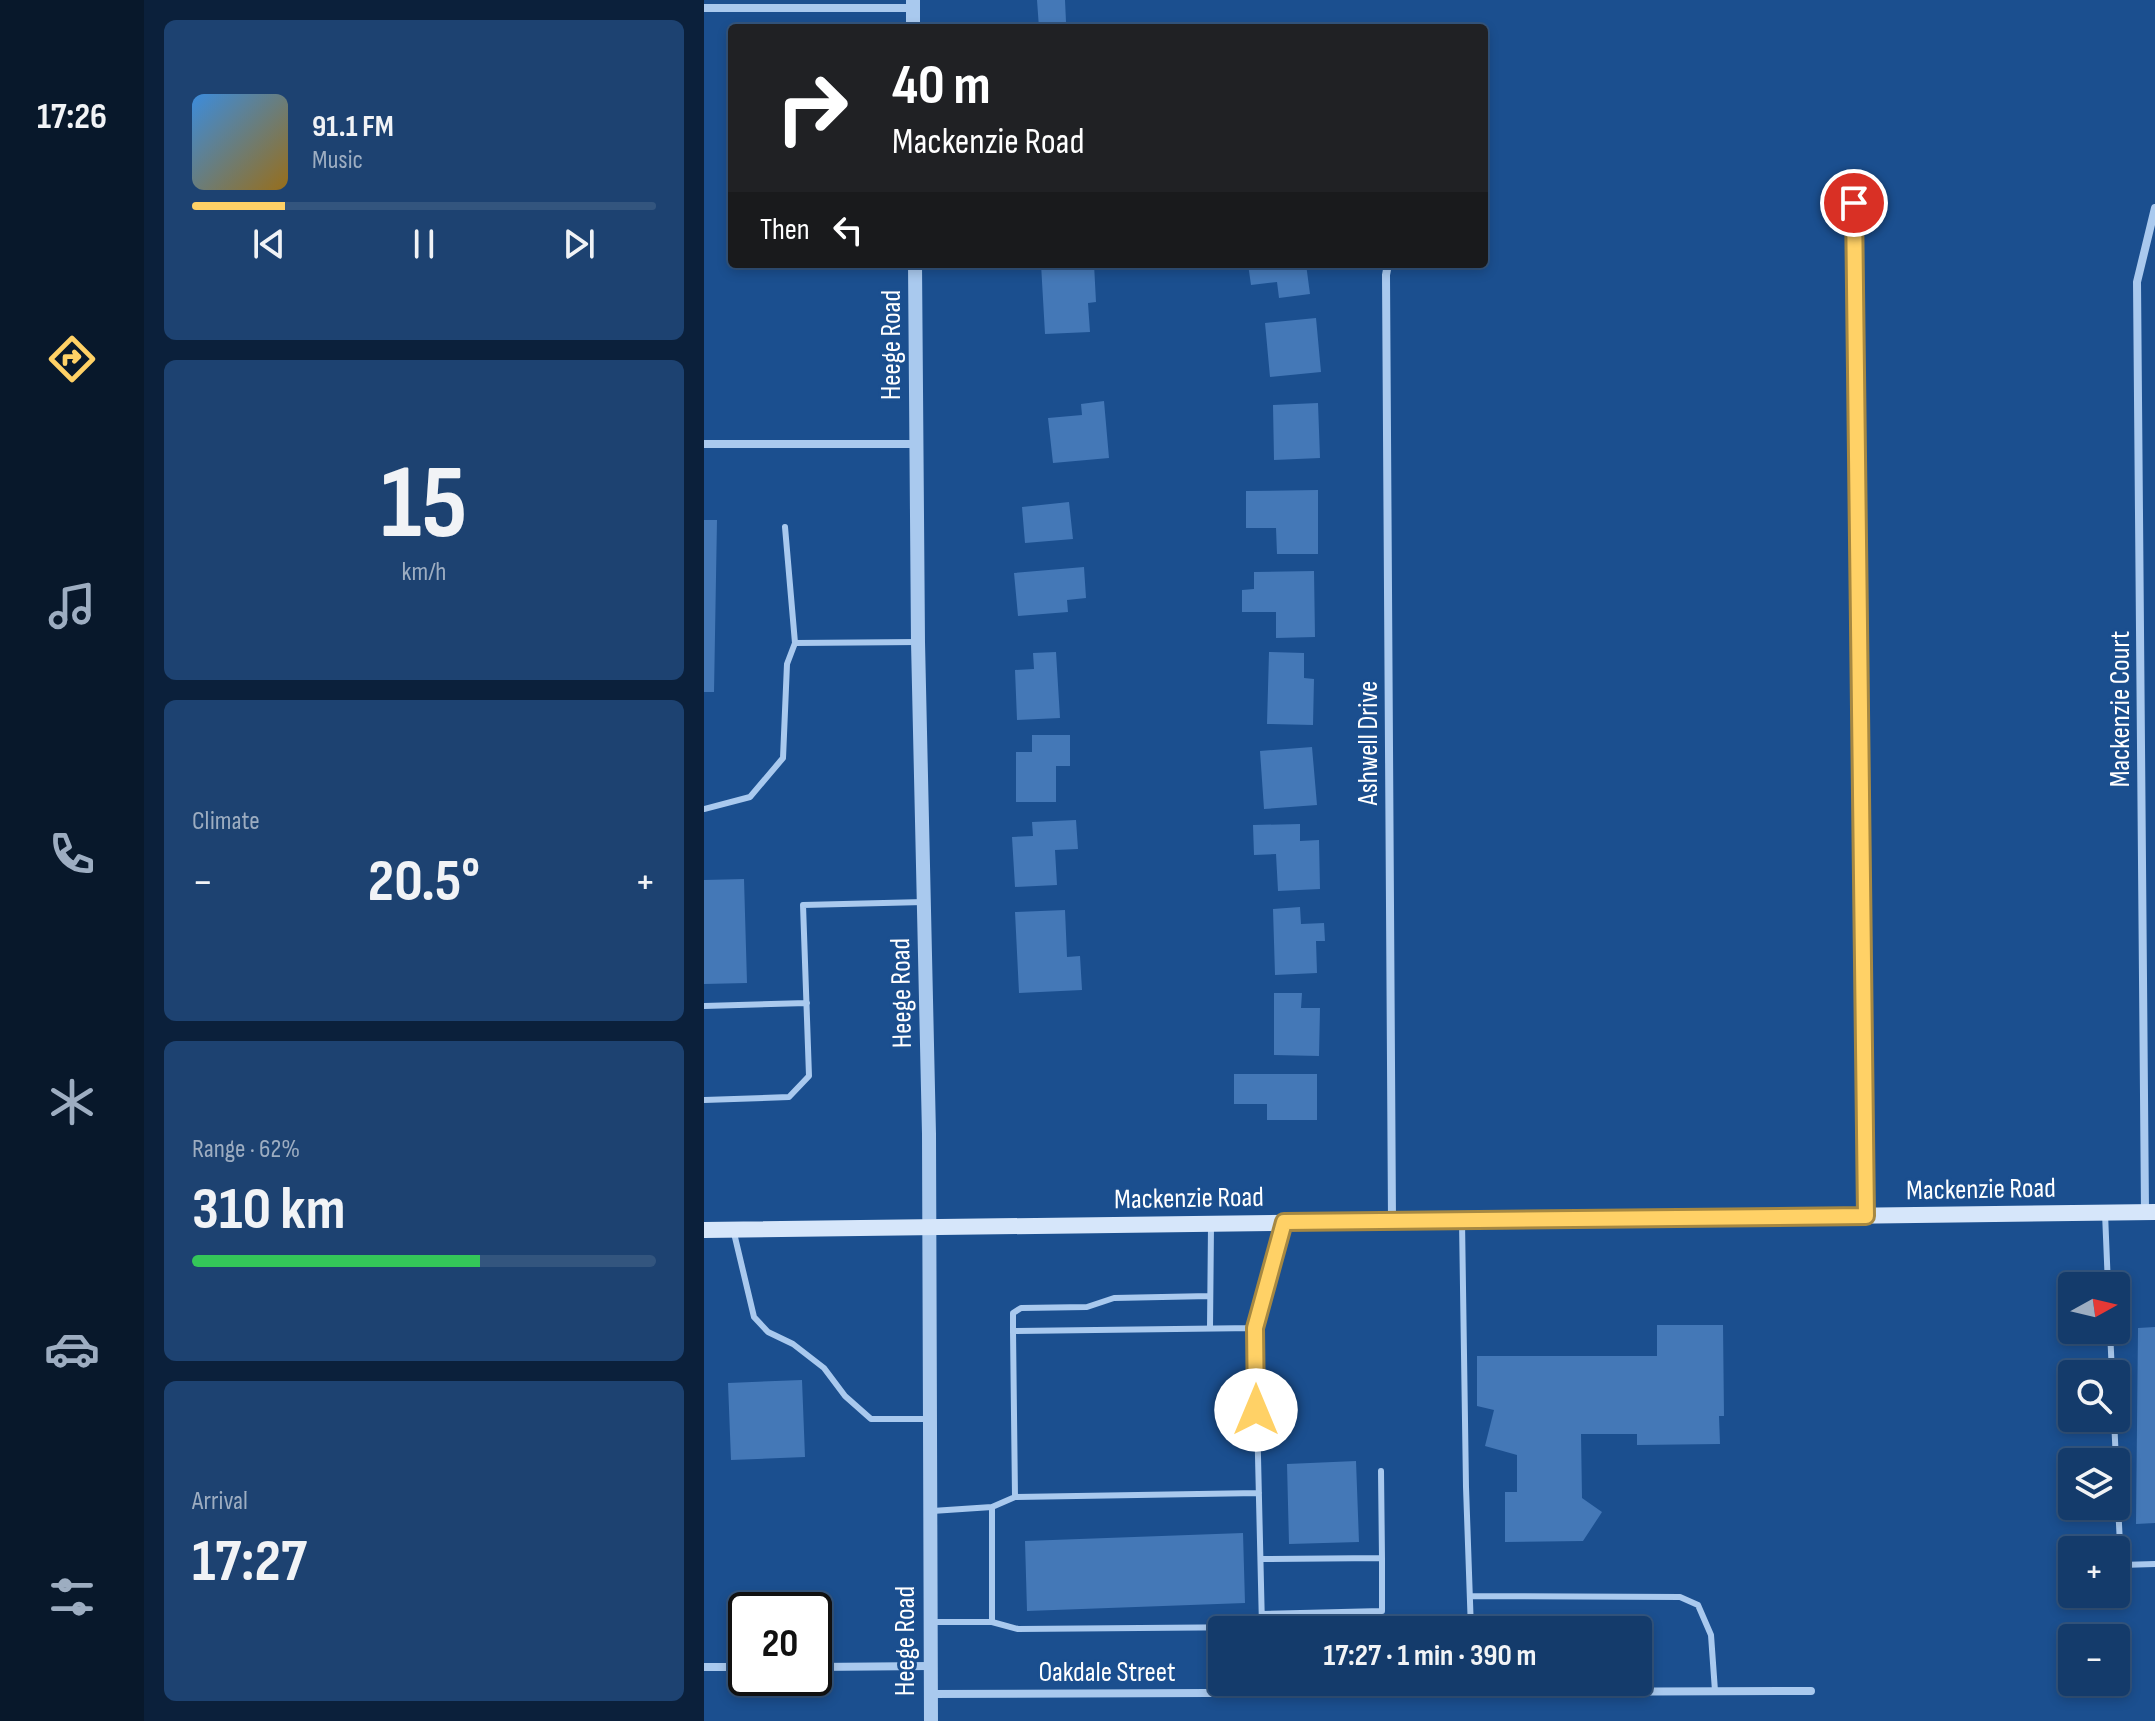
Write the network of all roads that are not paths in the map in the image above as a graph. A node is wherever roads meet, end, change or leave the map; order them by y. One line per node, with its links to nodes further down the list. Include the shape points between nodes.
1 (913, 4): 2 (street)
2 (704, 8)
3 (1854, 203): 19 (street)
4 (2155, 208): 17 (street, Mackenzie Court, via 2137,282)
5 (915, 268): 8 (street, Heege Road)
6 (1388, 268): 22 (street, Ashwell Drive)
7 (704, 444): 8 (street)
8 (916, 444): 10 (street, Heege Road)
9 (785, 527): 11 (lane)
10 (918, 642): 11 (lane); 13 (street, Heege Road)
11 (795, 643): 12 (lane, via 787,664 783,758 750,797)
12 (704, 809)
13 (924, 902): 14 (lane, via 803,905); 24 (street, Heege Road)
14 (807, 1003): 15 (lane); 16 (lane, via 809,1076 789,1097)
15 (704, 1006)
16 (704, 1100)
17 (2150, 1212): 18 (main road, Mackenzie Road)
18 (2105, 1213): 19 (main road, Mackenzie Road); 27 (lane)
19 (1866, 1216): 20 (main road, Mackenzie Road)
20 (1462, 1221): 22 (main road, Mackenzie Road); 42 (lane)
21 (1284, 1222): 22 (main road, Mackenzie Road); 23 (main road, Mackenzie Road); 30 (lane)
22 (1392, 1222)
23 (1211, 1223): 24 (main road, Mackenzie Road); 28 (lane)
24 (929, 1226): 26 (main road, Mackenzie Road); 32 (street, Heege Road)
25 (704, 1230): 26 (main road, Mackenzie Road)
26 (733, 1230): 32 (lane, via 754,1317 768,1332 824,1368 871,1419)
27 (2107, 1272)
28 (1210, 1296): 29 (lane); 31 (lane, via 1114,1298 1087,1307 1021,1308 1013,1313)
29 (1210, 1328): 30 (lane); 31 (lane)
30 (1255, 1328): 34 (lane)
31 (1013, 1331): 35 (lane)
32 (928, 1419): 37 (street, Heege Road)
33 (1381, 1471): 39 (lane)
34 (1259, 1493): 35 (lane); 40 (lane)
35 (1015, 1497): 36 (lane)
36 (992, 1507): 37 (lane); 46 (lane)
37 (929, 1511): 45 (street, Heege Road)
38 (2119, 1520): 41 (lane, via 2121,1565)
39 (1382, 1558): 40 (lane); 43 (lane, via 1382,1611)
40 (1261, 1559): 43 (lane)
41 (2155, 1564)
42 (1470, 1596): 44 (lane); 53 (lane, via 1680,1597 1698,1605 1711,1635)
43 (1262, 1614): 46 (lane, via 1262,1627 1018,1629)
44 (1471, 1616)
45 (930, 1622): 46 (lane); 47 (street, Heege Road)
46 (992, 1622)
47 (930, 1666): 50 (street); 55 (street, Heege Road)
48 (704, 1667): 49 (street)
49 (728, 1667)
50 (832, 1667)
51 (1208, 1690): 55 (street, Oakdale Street)
52 (1652, 1690): 53 (street, Oakdale Street)
53 (1715, 1691): 54 (street, Oakdale Street)
54 (1811, 1691)
55 (930, 1694): 56 (street, Heege Road)
56 (931, 1721)

